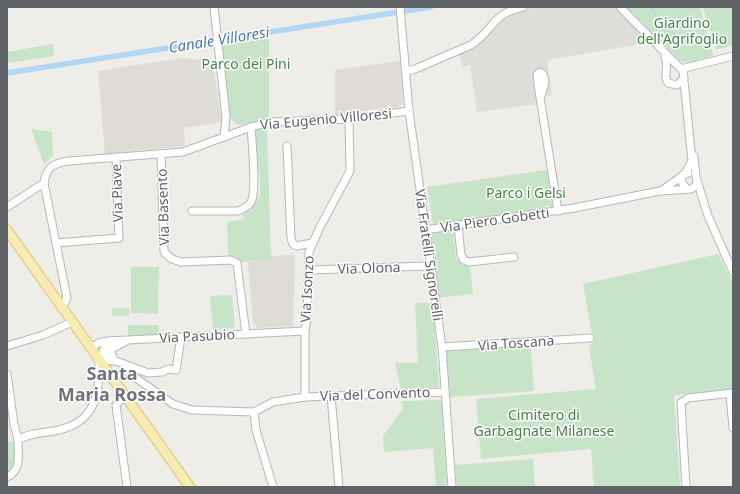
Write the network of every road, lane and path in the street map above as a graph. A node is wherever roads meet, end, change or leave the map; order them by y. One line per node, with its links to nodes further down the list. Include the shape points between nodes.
1 (214, 7): 14 (street)
2 (400, 7): 8 (street, Via Fratelli Signorelli)
3 (523, 7): 8 (street, via 500,16 471,45)
4 (620, 7): 5 (street)
5 (662, 51): 7 (street); 9 (street)
6 (733, 56): 9 (street)
7 (667, 70): 9 (street, via 671,67); 10 (street, via 666,81)
8 (407, 71): 13 (street, Via Fratelli Signorelli)
9 (681, 72): 10 (street, via 679,84); 12 (street)
10 (674, 85): 12 (street, via 681,92)
11 (541, 96): 30 (street)
12 (686, 107): 19 (street)
13 (409, 111): 15 (street, Via Eugenio Villoresi); 33 (street, Via Fratelli Signorelli)
14 (226, 117): 17 (street); 18 (street)
15 (349, 119): 16 (street, Via Eugenio Villoresi, via 271,122); 35 (street, Via Isonzo, via 350,171)
16 (251, 127): 17 (street, Via Eugenio Villoresi); 29 (street, via 254,190 251,202 238,211)
17 (236, 132): 18 (street, Via Eugenio Villoresi)
18 (224, 137): 21 (street, Via Eugenio Villoresi, via 183,152)
19 (690, 143): 23 (street, via 691,164); 24 (street)
20 (288, 146): 35 (street, via 291,238 297,246)
21 (161, 154): 22 (street, Via Eugenio Villoresi); 43 (street, Via Basento, via 164,252 176,261 235,262 238,266)
22 (116, 157): 25 (street, Via Eugenio Villoresi, via 58,162 49,168); 34 (street, Via Piave, via 119,238)
23 (684, 175): 24 (street, via 690,173); 26 (street, via 681,183); 27 (street, Via Piero Gobetti)
24 (696, 181): 26 (street, Via Piero Gobetti); 39 (street, via 708,216)
25 (44, 183): 28 (street); 34 (street)
26 (686, 188): 27 (street, Via Piero Gobetti)
27 (660, 191): 30 (street, Via Piero Gobetti)
28 (7, 207)
29 (192, 211)
30 (558, 211): 31 (street, Via Piero Gobetti)
31 (458, 225): 33 (street, Via Piero Gobetti); 36 (street, via 464,260 469,262)
32 (7, 230): 40 (main road)
33 (425, 230): 37 (street, Via Fratelli Signorelli)
34 (56, 243): 40 (street, via 67,298)
35 (312, 243): 38 (street, Via Isonzo)
36 (514, 257)
37 (430, 266): 38 (street, Via Olona); 47 (street, Via Fratelli Signorelli)
38 (309, 270): 42 (street, Via Isonzo)
39 (733, 272)
40 (62, 309): 41 (main road)
41 (72, 322): 46 (street, via 44,335); 48 (main road)
42 (304, 331): 43 (street, Via Pasubio); 56 (street, Via Isonzo)
43 (244, 334): 44 (street, Via Pasubio)
44 (181, 338): 48 (street, Via Pasubio, via 108,341); 49 (street, via 176,370 147,372 118,361)
45 (590, 338): 47 (street, Via Toscana)
46 (7, 346)
47 (442, 347): 52 (street, Via Fratelli Signorelli)
48 (90, 348): 49 (main road)
49 (99, 361): 54 (main road); 59 (street, via 98,394 84,416 65,428 29,435)
50 (126, 371): 57 (street, via 179,407 192,410)
51 (7, 374): 59 (street)
52 (444, 392): 55 (street, Via del Convento); 65 (street, Via Fratelli Signorelli)
53 (731, 394): 58 (street); 66 (street, via 688,398 681,403)
54 (124, 396): 61 (street, via 116,405); 62 (main road)
55 (331, 396): 56 (street, Via del Convento); 64 (street)
56 (305, 397): 57 (street, Via del Convento, via 273,402)
57 (254, 412): 63 (street, via 255,425)
58 (733, 428)
59 (18, 440): 60 (street, via 18,464 14,473)
60 (7, 477)
61 (127, 487)
62 (190, 487)
63 (273, 487)
64 (338, 487)
65 (452, 487)
66 (686, 487)

